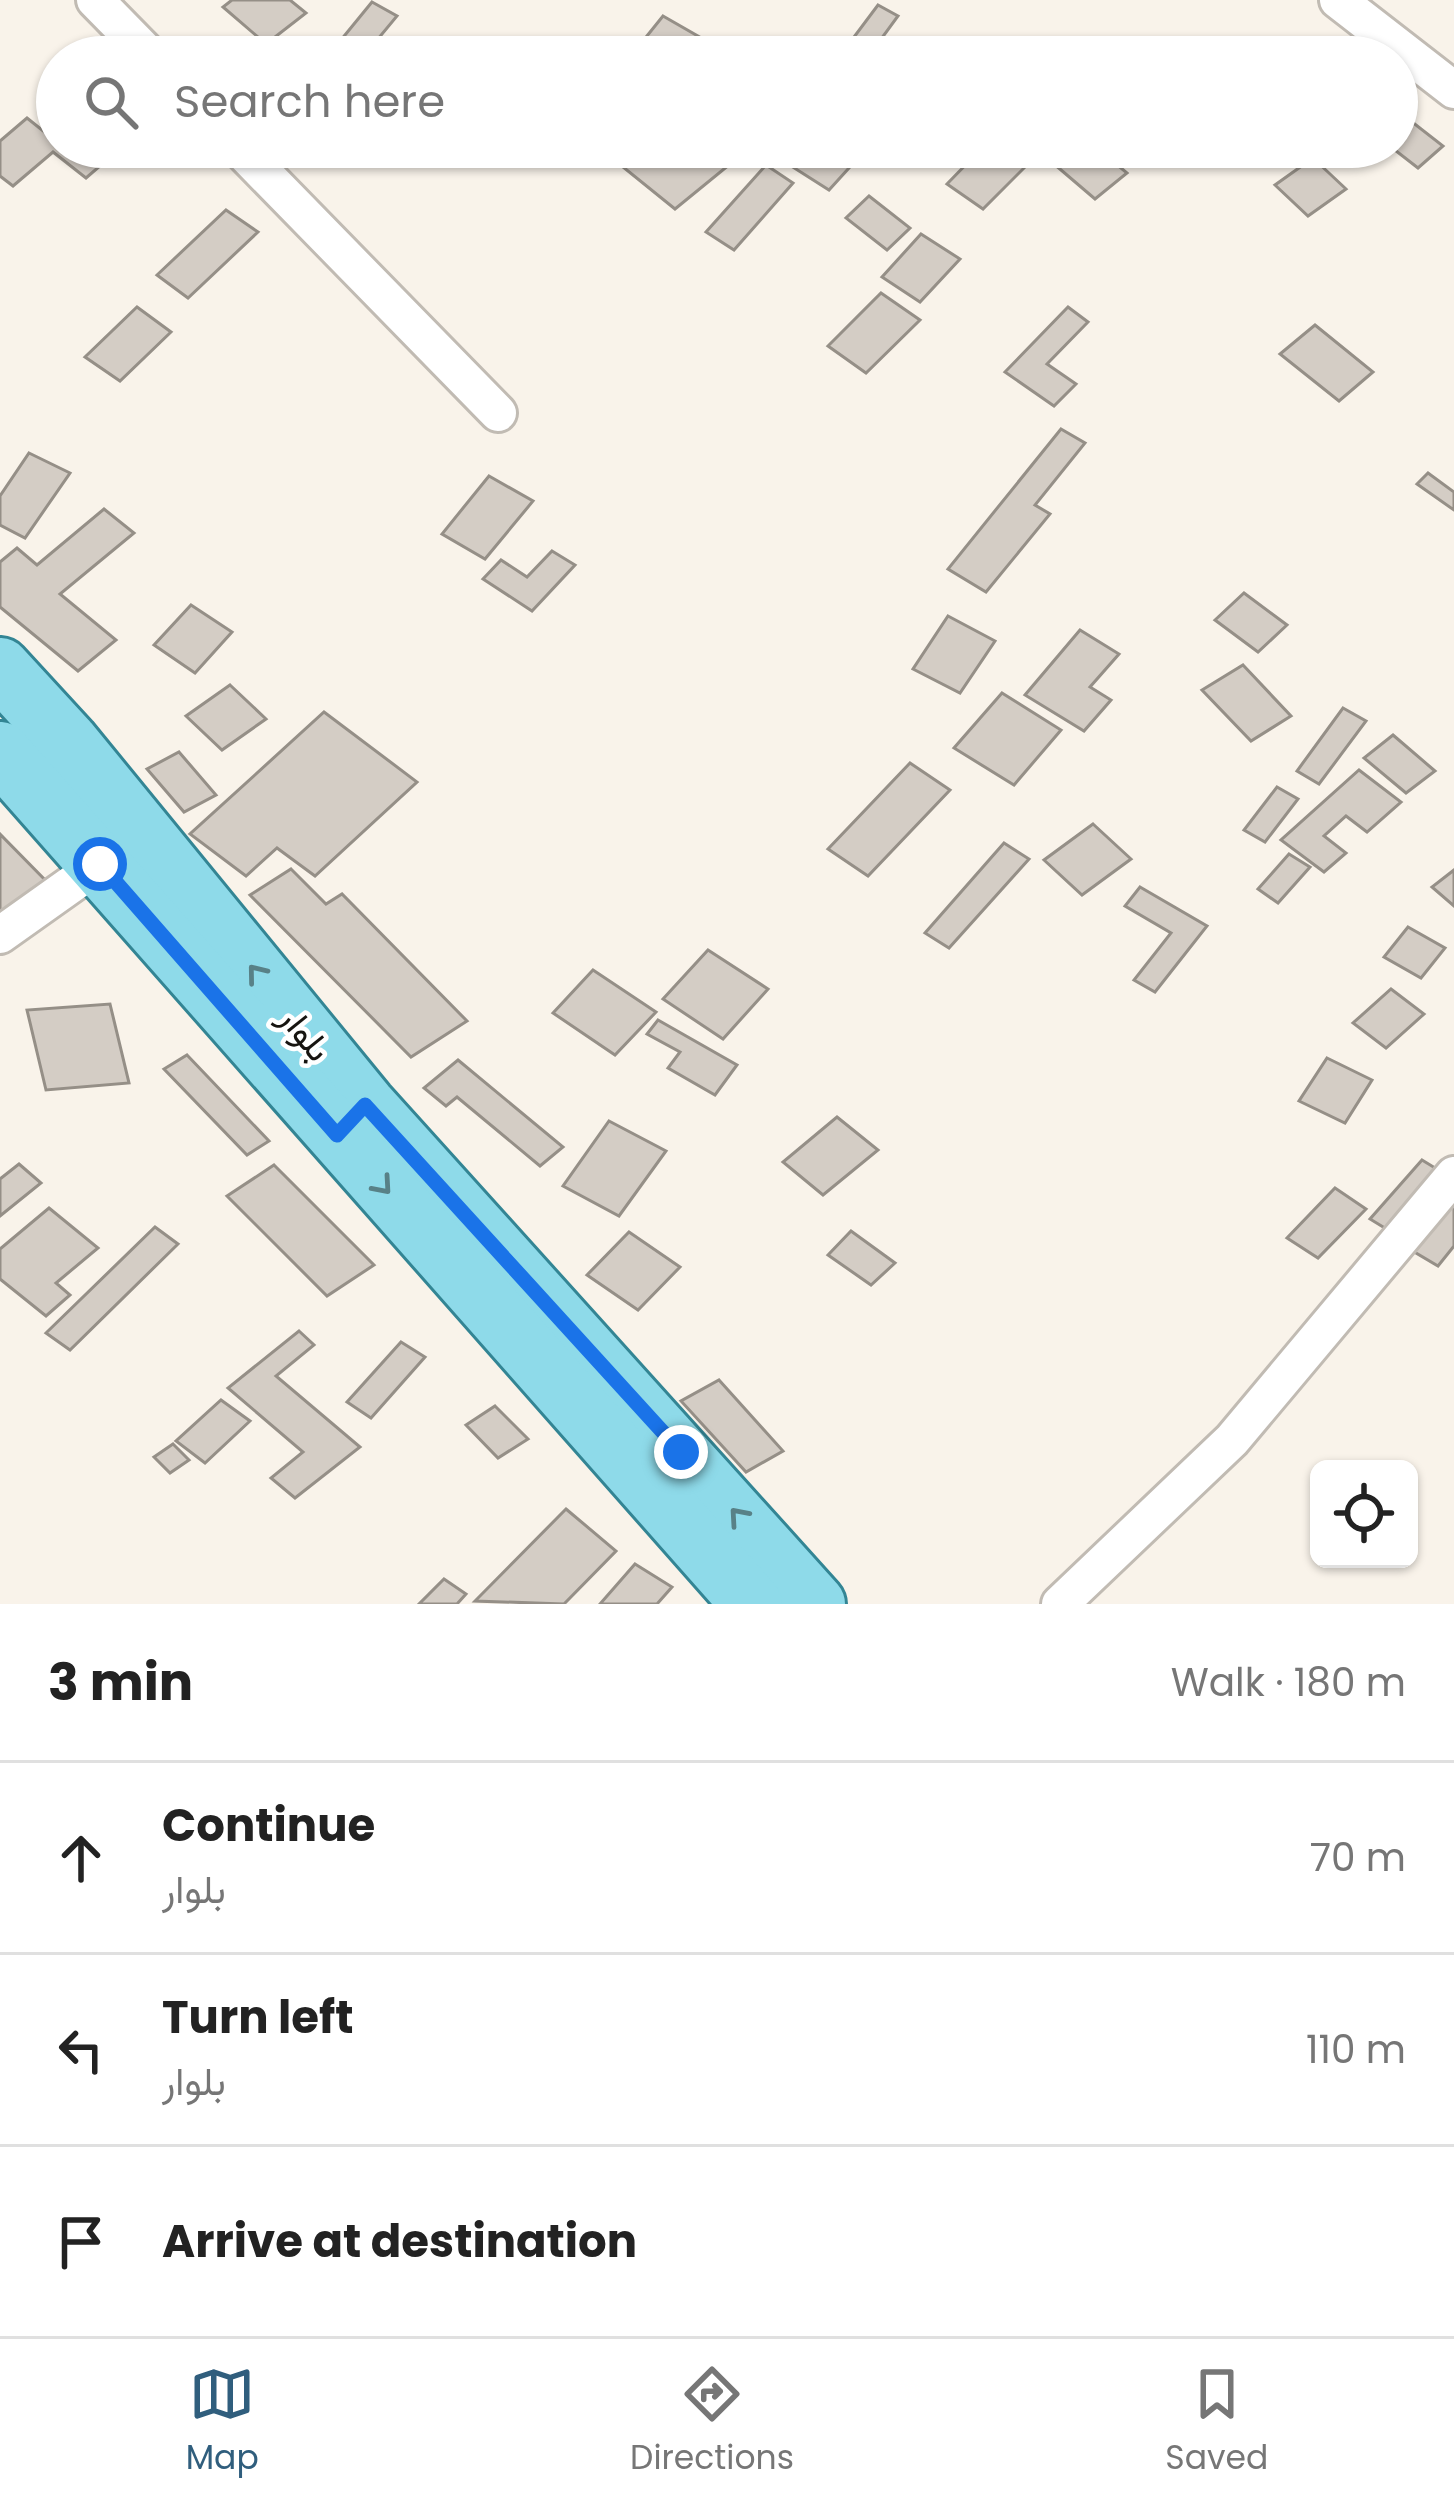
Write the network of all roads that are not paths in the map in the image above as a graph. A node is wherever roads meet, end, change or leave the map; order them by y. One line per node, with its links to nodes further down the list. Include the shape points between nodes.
1 (95, 0): 3 (street)
2 (1338, 0): 4 (street)
3 (130, 36)
4 (1384, 36)
5 (1418, 62): 6 (street)
6 (1454, 90)
7 (259, 168): 8 (street)
8 (498, 413)
9 (0, 668): 13 (main road, بلوار, one-way to 9, via 68,742)
10 (0, 752): 11 (main road, بلوار)
11 (100, 864): 12 (street); 13 (main road, بلوار)
12 (0, 934)
13 (351, 1120): 15 (main road, بلوار, one-way to 15); 16 (main road, بلوار, one-way to 13)
14 (1454, 1175): 17 (street, via 1232,1440)
15 (752, 1604)
16 (815, 1604)
17 (1060, 1604)

